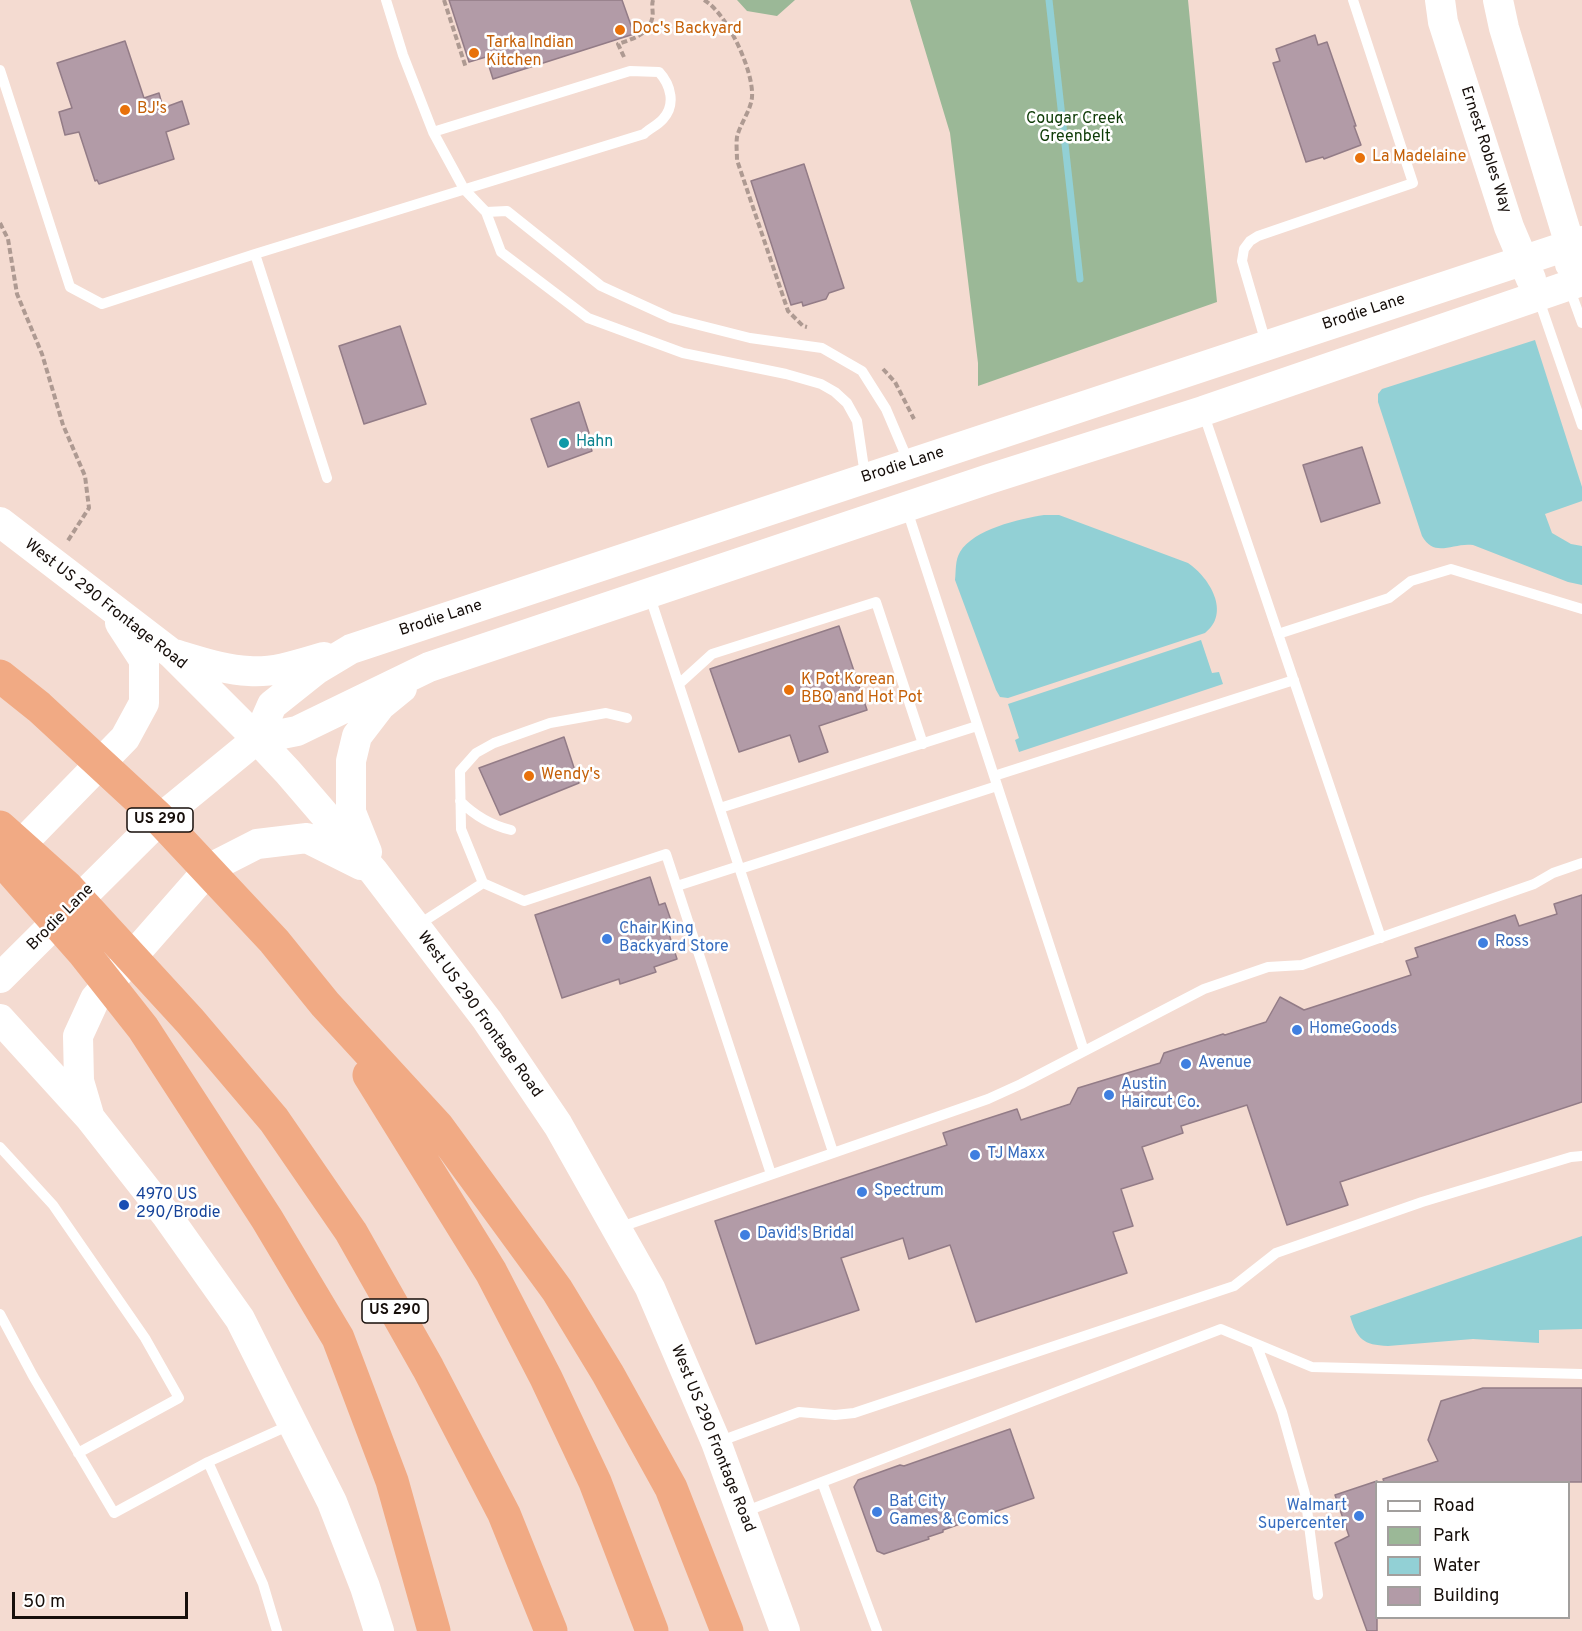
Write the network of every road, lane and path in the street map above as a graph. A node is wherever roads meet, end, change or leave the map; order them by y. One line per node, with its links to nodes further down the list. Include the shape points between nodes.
1 (386, 0): 11 (lane)
2 (444, 0): 8 (path)
3 (653, 0): 10 (path, via 653,18 648,28 638,37 618,44)
4 (704, 0): 21 (path, via 721,15 747,68 752,98 737,138 737,160 788,310 803,326)
5 (1353, 0): 22 (lane, via 1413,183 1283,226 1250,241 1242,261)
6 (1440, 0): 17 (main road, Ernest Robles Way, via 1443,22)
7 (1498, 0): 15 (main road)
8 (466, 68)
9 (0, 70): 16 (lane, via 70,287 102,304)
10 (630, 71): 11 (lane); 12 (lane, via 659,72 670,90 664,119 644,134)
11 (433, 132): 12 (lane)
12 (464, 189): 13 (lane); 16 (lane)
13 (486, 212): 28 (lane, via 507,211 601,286 671,318 750,338 822,348 862,371 886,409); 30 (lane, via 501,252 588,318 683,353 786,374 822,384 835,392 848,403 856,421)
14 (0, 223): 33 (path, via 8,239 17,294 85,476 89,508)
15 (1576, 243): 17 (main road, Brodie Lane); 18 (main road)
16 (255, 254): 29 (lane)
17 (1523, 261): 19 (main road, Ernest Robles Way); 22 (main road, Brodie Lane)
18 (1575, 283): 19 (main road, Brodie Lane); 20 (lane)
19 (1538, 297): 24 (main road, Brodie Lane); 27 (lane)
20 (1582, 323)
21 (811, 328)
22 (1266, 346): 25 (main road, Brodie Lane)
23 (878, 364): 26 (path, via 895,382)
24 (1203, 411): 31 (main road, Brodie Lane); 37 (lane)
25 (1060, 414): 28 (main road, Brodie Lane); 31 (main road, via 1042,434 912,489 906,495)
26 (914, 419)
27 (1582, 425)
28 (910, 464): 30 (main road, Brodie Lane)
29 (327, 478)
30 (866, 478): 38 (main road, Brodie Lane)
31 (906, 508): 34 (main road, Brodie Lane); 45 (lane)
32 (0, 522): 35 (main road, West US 290 Frontage Road)
33 (67, 543)
34 (649, 593): 40 (main road, Brodie Lane); 43 (lane)
35 (107, 603): 39 (main road, West US 290 Frontage Road); 55 (main road, via 144,660 144,703 125,738)
36 (1582, 609): 37 (lane, via 1451,569 1411,581 1389,598)
37 (1278, 634): 42 (lane)
38 (351, 649): 39 (main road, via 290,667 250,671); 46 (main road, Brodie Lane, via 316,670 272,705)
39 (171, 653): 46 (main road, West US 290 Frontage Road)
40 (429, 667): 46 (main road, Brodie Lane, via 297,731); 57 (main road, via 380,706 357,736 351,761 351,812)
41 (0, 676): 63 (highway, US 290, via 157,816 274,941)
42 (1294, 680): 48 (lane); 61 (lane)
43 (679, 684): 47 (lane, via 712,654 876,602); 50 (lane)
44 (627, 718): 49 (lane, via 606,713 550,723 494,743 476,753 460,771)
45 (977, 726): 47 (lane); 48 (lane)
46 (257, 739): 57 (main road, West US 290 Frontage Road); 62 (main road, Brodie Lane, via 163,816)
47 (923, 744): 50 (lane)
48 (995, 781): 56 (lane); 65 (lane)
49 (460, 801): 52 (lane, via 494,826); 58 (lane, via 461,829)
50 (720, 808): 56 (lane)
51 (0, 827): 85 (highway, US 290, via 66,886 190,1021 274,1120 351,1232 504,1514)
52 (511, 830)
53 (0, 858): 84 (highway, via 83,952 143,1028 267,1219 338,1338 392,1481)
54 (1582, 863): 61 (lane)
55 (0, 867)
56 (739, 868): 59 (lane); 68 (lane)
57 (374, 872): 60 (main road, West US 290 Frontage Road); 66 (main road, via 307,838 257,844 210,868 95,999 78,1036 79,1081)
58 (483, 883): 59 (lane, via 524,901 666,854); 60 (lane)
59 (677, 886): 70 (lane)
60 (416, 927): 71 (main road, West US 290 Frontage Road, via 487,1020 558,1125)
61 (1381, 938): 65 (lane, via 1302,965 1268,967 1204,988)
62 (0, 978)
63 (325, 1004): 86 (highway, US 290, via 496,1283 546,1378 595,1482); 87 (highway, via 438,1128 557,1290 671,1488)
64 (0, 1019): 66 (main road)
65 (1084, 1051): 68 (lane, via 988,1099)
66 (90, 1118): 75 (main road, via 167,1216 240,1319)
67 (0, 1147): 77 (lane, via 53,1205 145,1338 179,1398)
68 (833, 1152): 70 (lane)
69 (1582, 1156): 76 (lane, via 1422,1202 1276,1253 1234,1286 854,1413 799,1412)
70 (771, 1174): 71 (lane)
71 (616, 1228): 76 (main road, West US 290 Frontage Road, via 650,1288)
72 (0, 1314): 77 (lane)
73 (1256, 1344): 74 (lane, via 1312,1367); 79 (lane, via 1221,1329); 81 (lane, via 1305,1494)
74 (1582, 1374)
75 (294, 1423): 78 (lane); 83 (main road, via 332,1502)
76 (716, 1442): 80 (main road, West US 290 Frontage Road)
77 (78, 1453): 78 (lane, via 114,1513)
78 (208, 1462): 82 (lane, via 263,1584)
79 (822, 1482): 80 (lane); 89 (lane)
80 (742, 1513): 88 (main road, West US 290 Frontage Road)
81 (1318, 1595)
82 (277, 1631)
83 (379, 1631)
84 (434, 1631)
85 (550, 1631)
86 (652, 1631)
87 (727, 1631)
88 (785, 1631)
89 (877, 1631)

